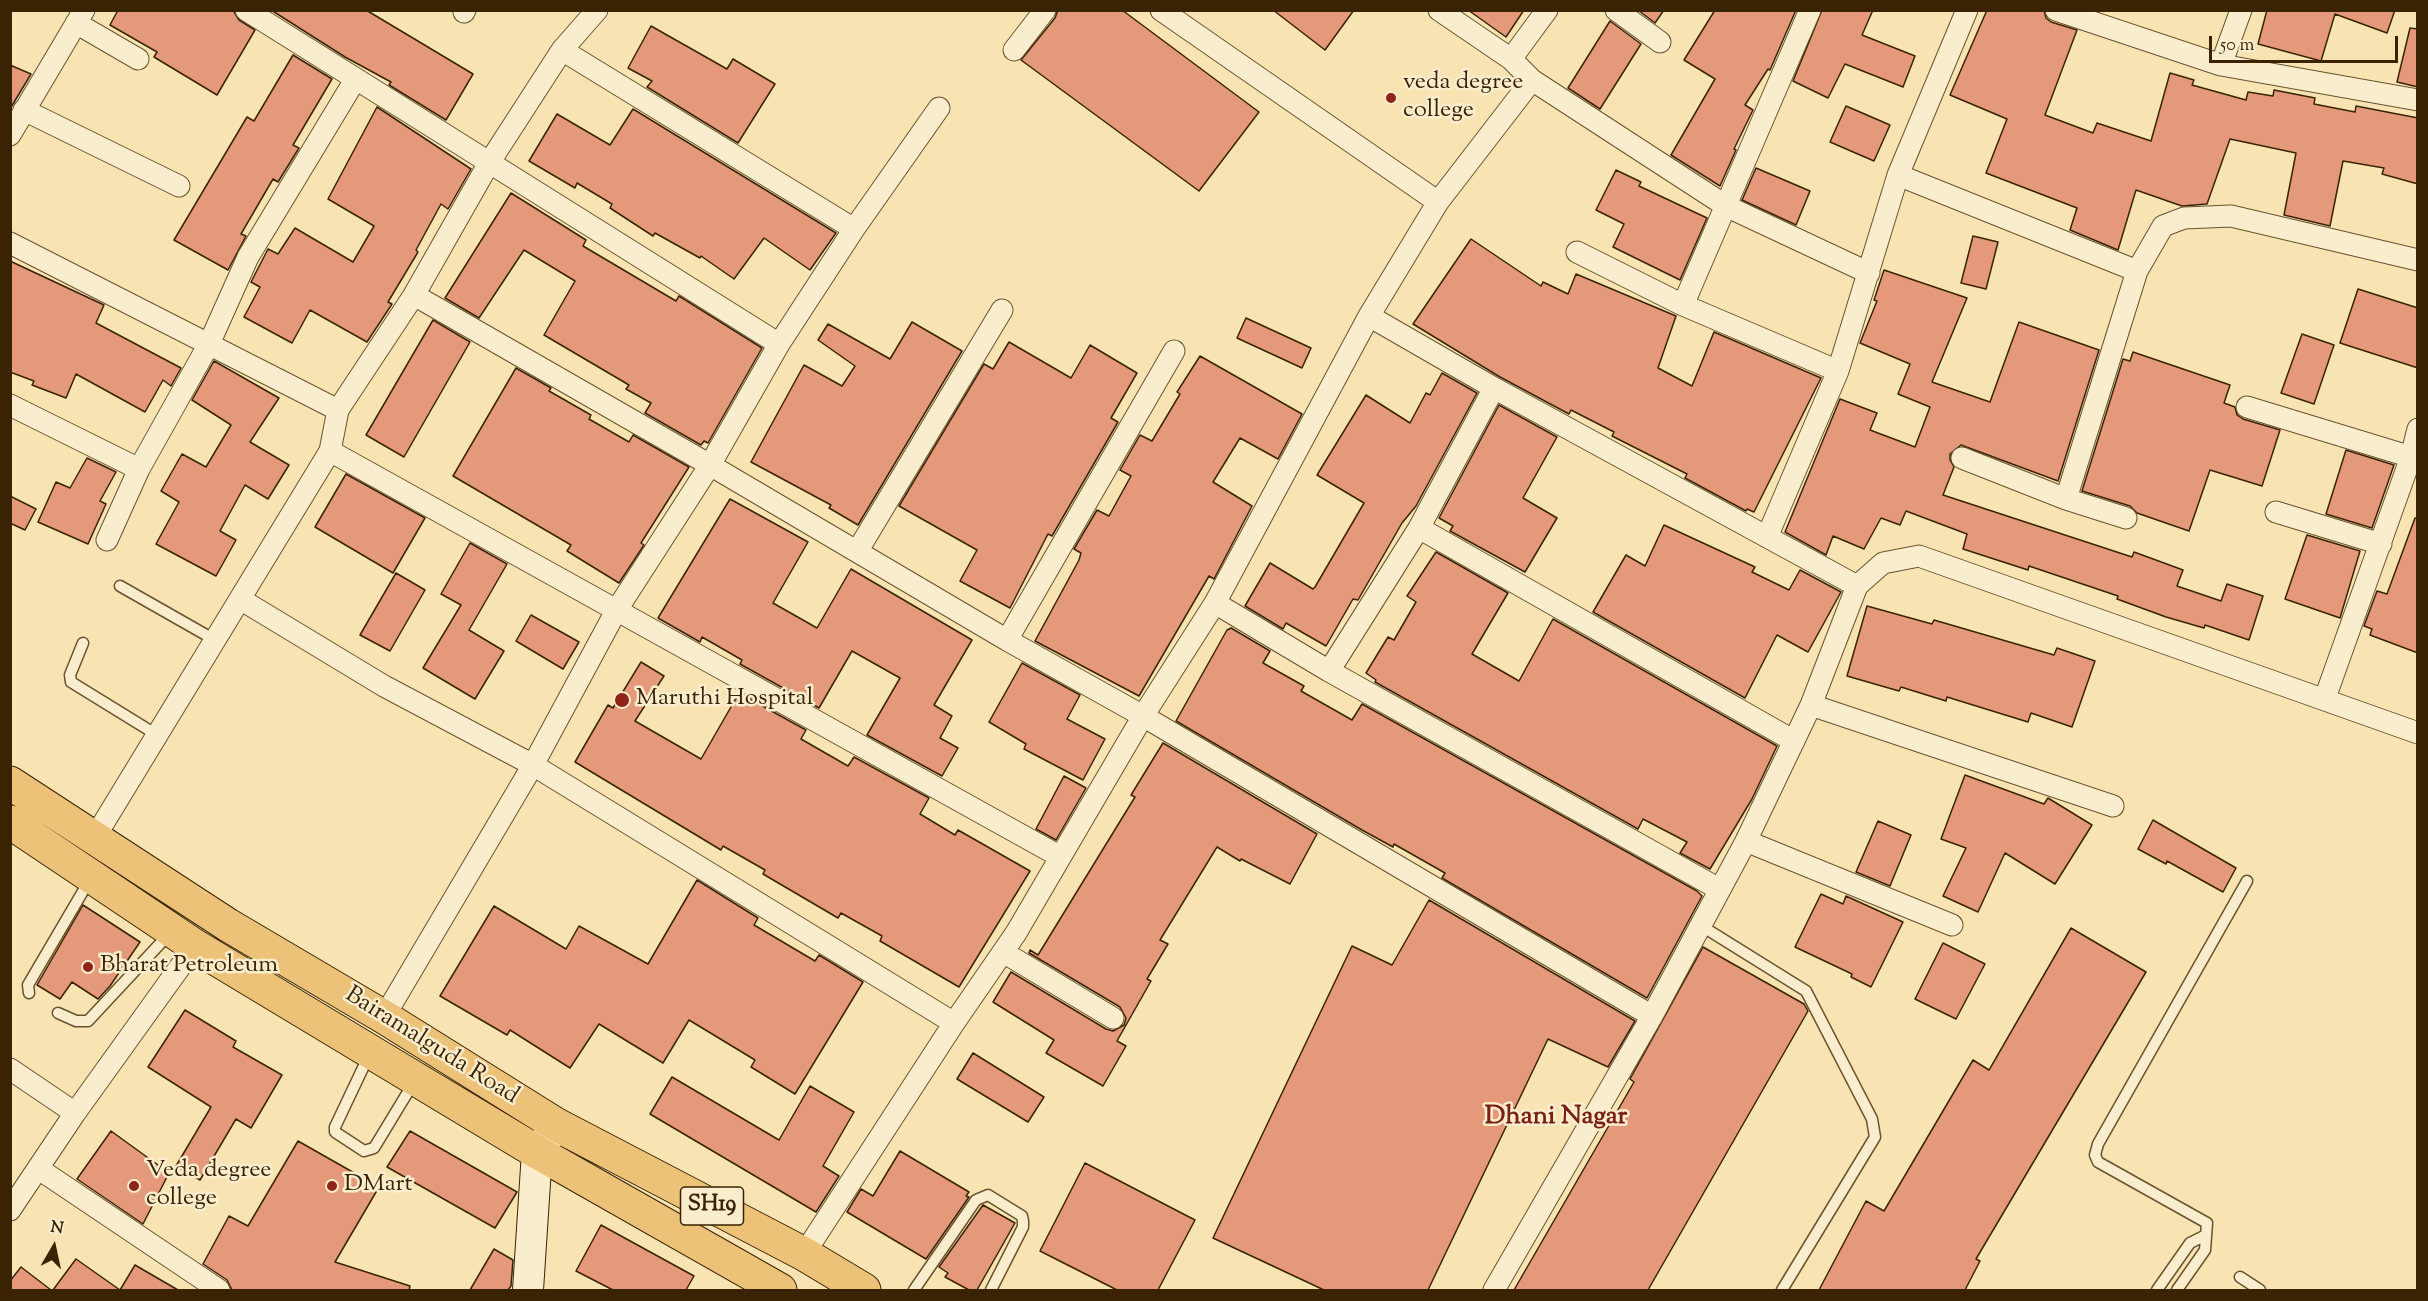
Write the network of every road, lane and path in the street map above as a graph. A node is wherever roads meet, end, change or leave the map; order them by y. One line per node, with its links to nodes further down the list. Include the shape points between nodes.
1 (246, 10): 20 (street)
2 (597, 10): 15 (street)
3 (1045, 10): 16 (street)
4 (1161, 10): 29 (street)
5 (1439, 10): 18 (street)
6 (1547, 10): 18 (street)
7 (1616, 10): 14 (street)
8 (1810, 10): 30 (street)
9 (1967, 10): 27 (street)
10 (2056, 10): 13 (street)
11 (2241, 10): 19 (street)
12 (80, 17): 17 (street); 24 (street)
13 (2108, 19): 19 (street)
14 (1660, 42)
15 (562, 50): 26 (street); 31 (street)
16 (1014, 50)
17 (138, 59)
18 (1511, 59): 21 (street)
19 (2221, 65): 22 (street)
20 (355, 80): 26 (street); 41 (street, via 248,257)
21 (1532, 80): 29 (street); 30 (street)
22 (2418, 100)
23 (939, 108): 31 (street)
24 (24, 110): 25 (street); 28 (street)
25 (10, 135)
26 (489, 163): 37 (street); 42 (street)
27 (1898, 175): 35 (street); 36 (street)
28 (179, 186)
29 (1438, 202): 40 (street)
30 (1726, 206): 36 (street); 38 (street)
31 (854, 229): 42 (street)
32 (10, 243): 41 (street)
33 (1577, 252): 38 (street)
34 (2418, 260): 35 (street, via 2231,216 2184,218 2163,226)
35 (2137, 271): 55 (street)
36 (1869, 273): 44 (street)
37 (414, 295): 48 (street); 53 (street)
38 (1683, 305): 44 (street)
39 (1002, 310): 62 (street)
40 (1369, 316): 45 (street); 66 (street)
41 (209, 344): 48 (street); 54 (street)
42 (779, 344): 53 (street)
43 (1174, 351): 68 (street)
44 (1838, 371): 59 (street)
45 (1494, 388): 58 (street); 59 (street)
46 (10, 405): 54 (street)
47 (2247, 407): 52 (street)
48 (338, 410): 50 (street)
49 (2418, 429): 52 (street)
50 (330, 451): 65 (street); 67 (street)
51 (1962, 458): 55 (street)
52 (2414, 458): 61 (street)
53 (710, 465): 62 (street); 67 (street)
54 (139, 469): 60 (street)
55 (2066, 499): 57 (street)
56 (2276, 512): 61 (street)
57 (2126, 518)
58 (1419, 528): 71 (street); 77 (street)
59 (1767, 537): 64 (street)
60 (107, 540)
61 (2382, 544): 72 (street)
62 (858, 550): 68 (street)
63 (120, 586): 69 (lane)
64 (1857, 586): 72 (street, via 1883,562 1919,556); 73 (street)
65 (240, 599): 69 (street); 78 (street, via 384,686)
66 (1215, 603): 71 (street); 74 (street)
67 (616, 611): 78 (street); 84 (street)
68 (1007, 639): 74 (street)
69 (215, 640): 76 (street)
70 (83, 643): 76 (lane, via 70,675 71,682)
71 (1329, 671): 87 (street)
72 (2325, 698): 75 (street)
73 (1811, 705): 77 (street); 80 (street)
74 (1143, 716): 84 (street); 94 (street)
75 (2418, 733)
76 (157, 735): 82 (street)
77 (1794, 741): 83 (street)
78 (533, 765): 95 (street); 97 (street)
79 (10, 783): 82 (main road, Bairamalguda Road / SH19)
80 (2113, 806)
81 (10, 822): 85 (main road, Bairamalguda Road / SH19)
82 (95, 837): 95 (main road, Bairamalguda Road / SH19, via 228,925)
83 (1746, 841): 87 (street); 89 (street)
84 (1059, 856): 91 (street)
85 (92, 876): 90 (main road, Bairamalguda Road / SH19); 92 (lane, via 28,985)
86 (2247, 881): 106 (lane, via 2095,1155 2098,1162 2207,1223)
87 (1719, 889): 88 (street)
88 (1700, 925): 94 (street); 116 (lane, via 1806,991 1872,1119 1875,1137)
89 (1952, 925)
90 (184, 938): 93 (lane, via 88,1021 76,1021); 98 (main road, Bairamalguda Road / SH19); 101 (street)
91 (1003, 952): 96 (street); 97 (street)
92 (29, 993)
93 (58, 1013)
94 (1652, 1016): 115 (street)
95 (384, 1017): 102 (main road, Bairamalguda Road / SH19)
96 (1113, 1018)
97 (954, 1023): 107 (street)
98 (370, 1052): 100 (main road, Bairamalguda Road / SH19); 100 (lane, via 335,1127 335,1132 364,1151 374,1148)
99 (10, 1069): 101 (street)
100 (416, 1079): 103 (main road, Bairamalguda Road / SH19)
101 (75, 1113): 104 (street)
102 (557, 1125): 103 (street); 107 (main road, Bairamalguda Road / SH19)
103 (537, 1152): 110 (street); 111 (main road, Bairamalguda Road / SH19)
104 (39, 1169): 105 (street); 109 (street)
105 (10, 1210)
106 (2205, 1235): 117 (lane, via 2190,1243); 118 (lane, via 2205,1250)
107 (804, 1254): 112 (main road, Bairamalguda Road / SH19)
108 (2240, 1277): 119 (lane)
109 (219, 1290)
110 (528, 1290)
111 (780, 1290)
112 (864, 1290)
113 (914, 1290): 114 (lane, via 976,1200 988,1195 1022,1215 1023,1221)
114 (991, 1290)
115 (1494, 1290)
116 (1782, 1290)
117 (2157, 1290)
118 (2177, 1290)
119 (2260, 1290)

